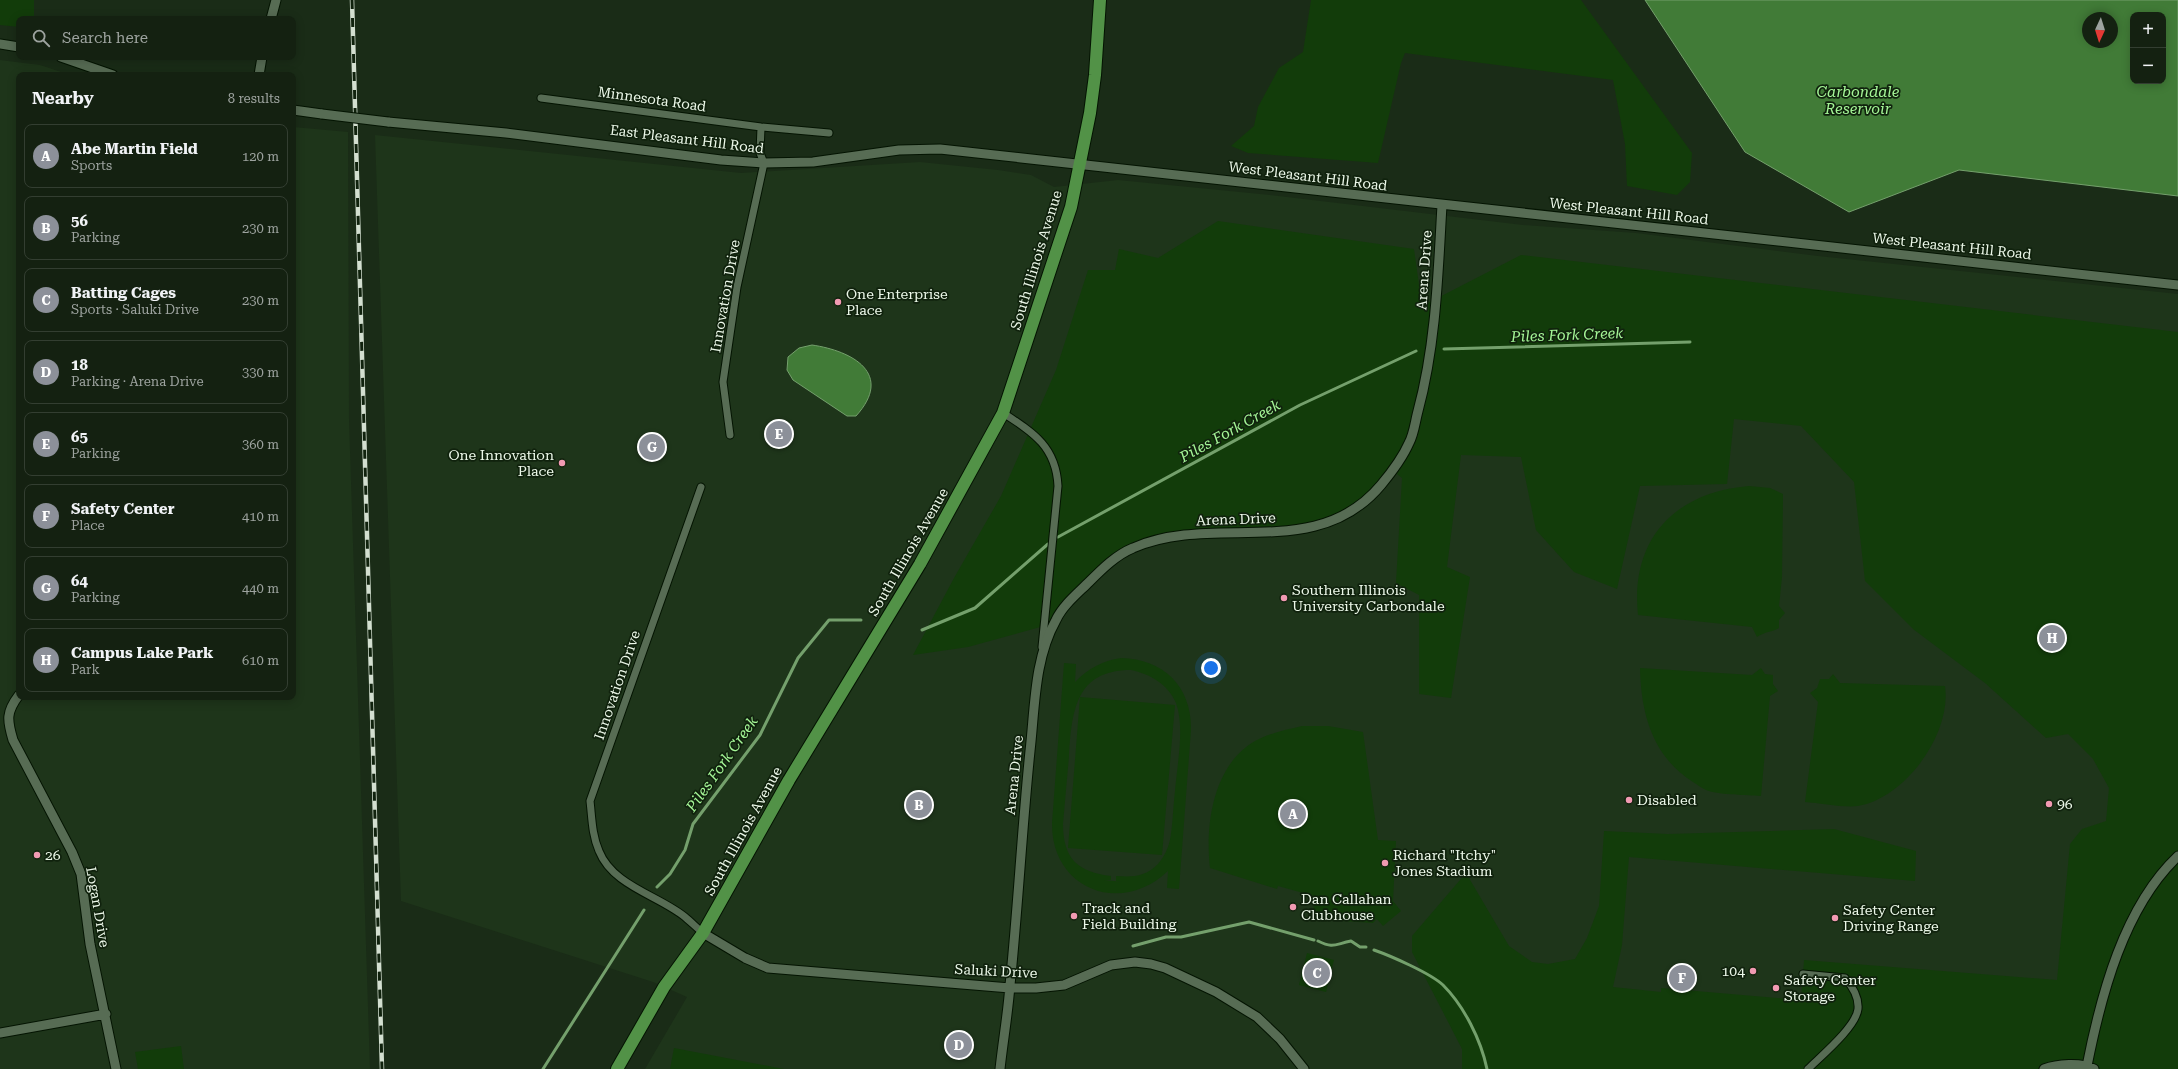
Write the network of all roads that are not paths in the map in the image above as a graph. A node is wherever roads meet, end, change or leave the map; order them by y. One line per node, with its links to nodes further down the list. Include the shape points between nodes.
1 (276, 0): 3 (street)
2 (1100, 0): 15 (highway, South Illinois Avenue, via 1090,113)
3 (272, 16)
4 (0, 44): 5 (street)
5 (16, 47)
6 (70, 60): 8 (street)
7 (262, 60): 9 (street)
8 (104, 72)
9 (260, 72)
10 (541, 98): 12 (street, Minnesota Road)
11 (296, 110): 14 (street, East Pleasant Hill Road, bridge)
12 (761, 127): 13 (street, Minnesota Road); 14 (street, via 760,153)
13 (829, 133)
14 (764, 163): 15 (street, East Pleasant Hill Road, via 813,162 899,150 940,149); 19 (street, Innovation Drive, via 737,287 723,382)
15 (1078, 164): 16 (street, West Pleasant Hill Road); 18 (highway, South Illinois Avenue, via 1071,207)
16 (1442, 205): 17 (street, West Pleasant Hill Road); 21 (street, Arena Drive, via 1436,306 1425,385 1410,443 1392,471 1368,500 1356,510 1339,518 1302,529 1268,533 1220,531 1169,538 1133,548 1107,564 1056,618)
17 (2178, 285)
18 (1003, 413): 21 (street, via 1044,444 1056,470 1058,486); 24 (highway, South Illinois Avenue, via 920,564 789,780)
19 (730, 435)
20 (701, 487): 24 (street, Innovation Drive, via 590,801 593,831 599,852 609,868 628,883 684,916)
21 (1041, 656): 26 (street, Arena Drive, via 1026,790)
22 (16, 699): 27 (street, Logan Drive, via 7,722 13,740 81,874 90,944)
23 (2178, 856): 29 (street, via 2155,883 2119,950 2104,993)
24 (703, 933): 26 (street, Saluki Drive, via 745,958 768,968); 31 (highway, South Illinois Avenue, via 664,987)
25 (1803, 974): 34 (street, via 1845,978 1853,987 1858,1009 1851,1024)
26 (1010, 988): 32 (street, Arena Drive); 33 (street, Saluki Drive, via 1064,985 1111,965 1136,962 1151,964 1216,992 1257,1017 1280,1039)
27 (106, 1014): 28 (street); 30 (street, Logan Drive)
28 (0, 1033)
29 (2091, 1067): 35 (street, via 2071,1065)
30 (116, 1069)
31 (617, 1069)
32 (1000, 1069)
33 (1304, 1069)
34 (1808, 1069)
35 (2044, 1069)

